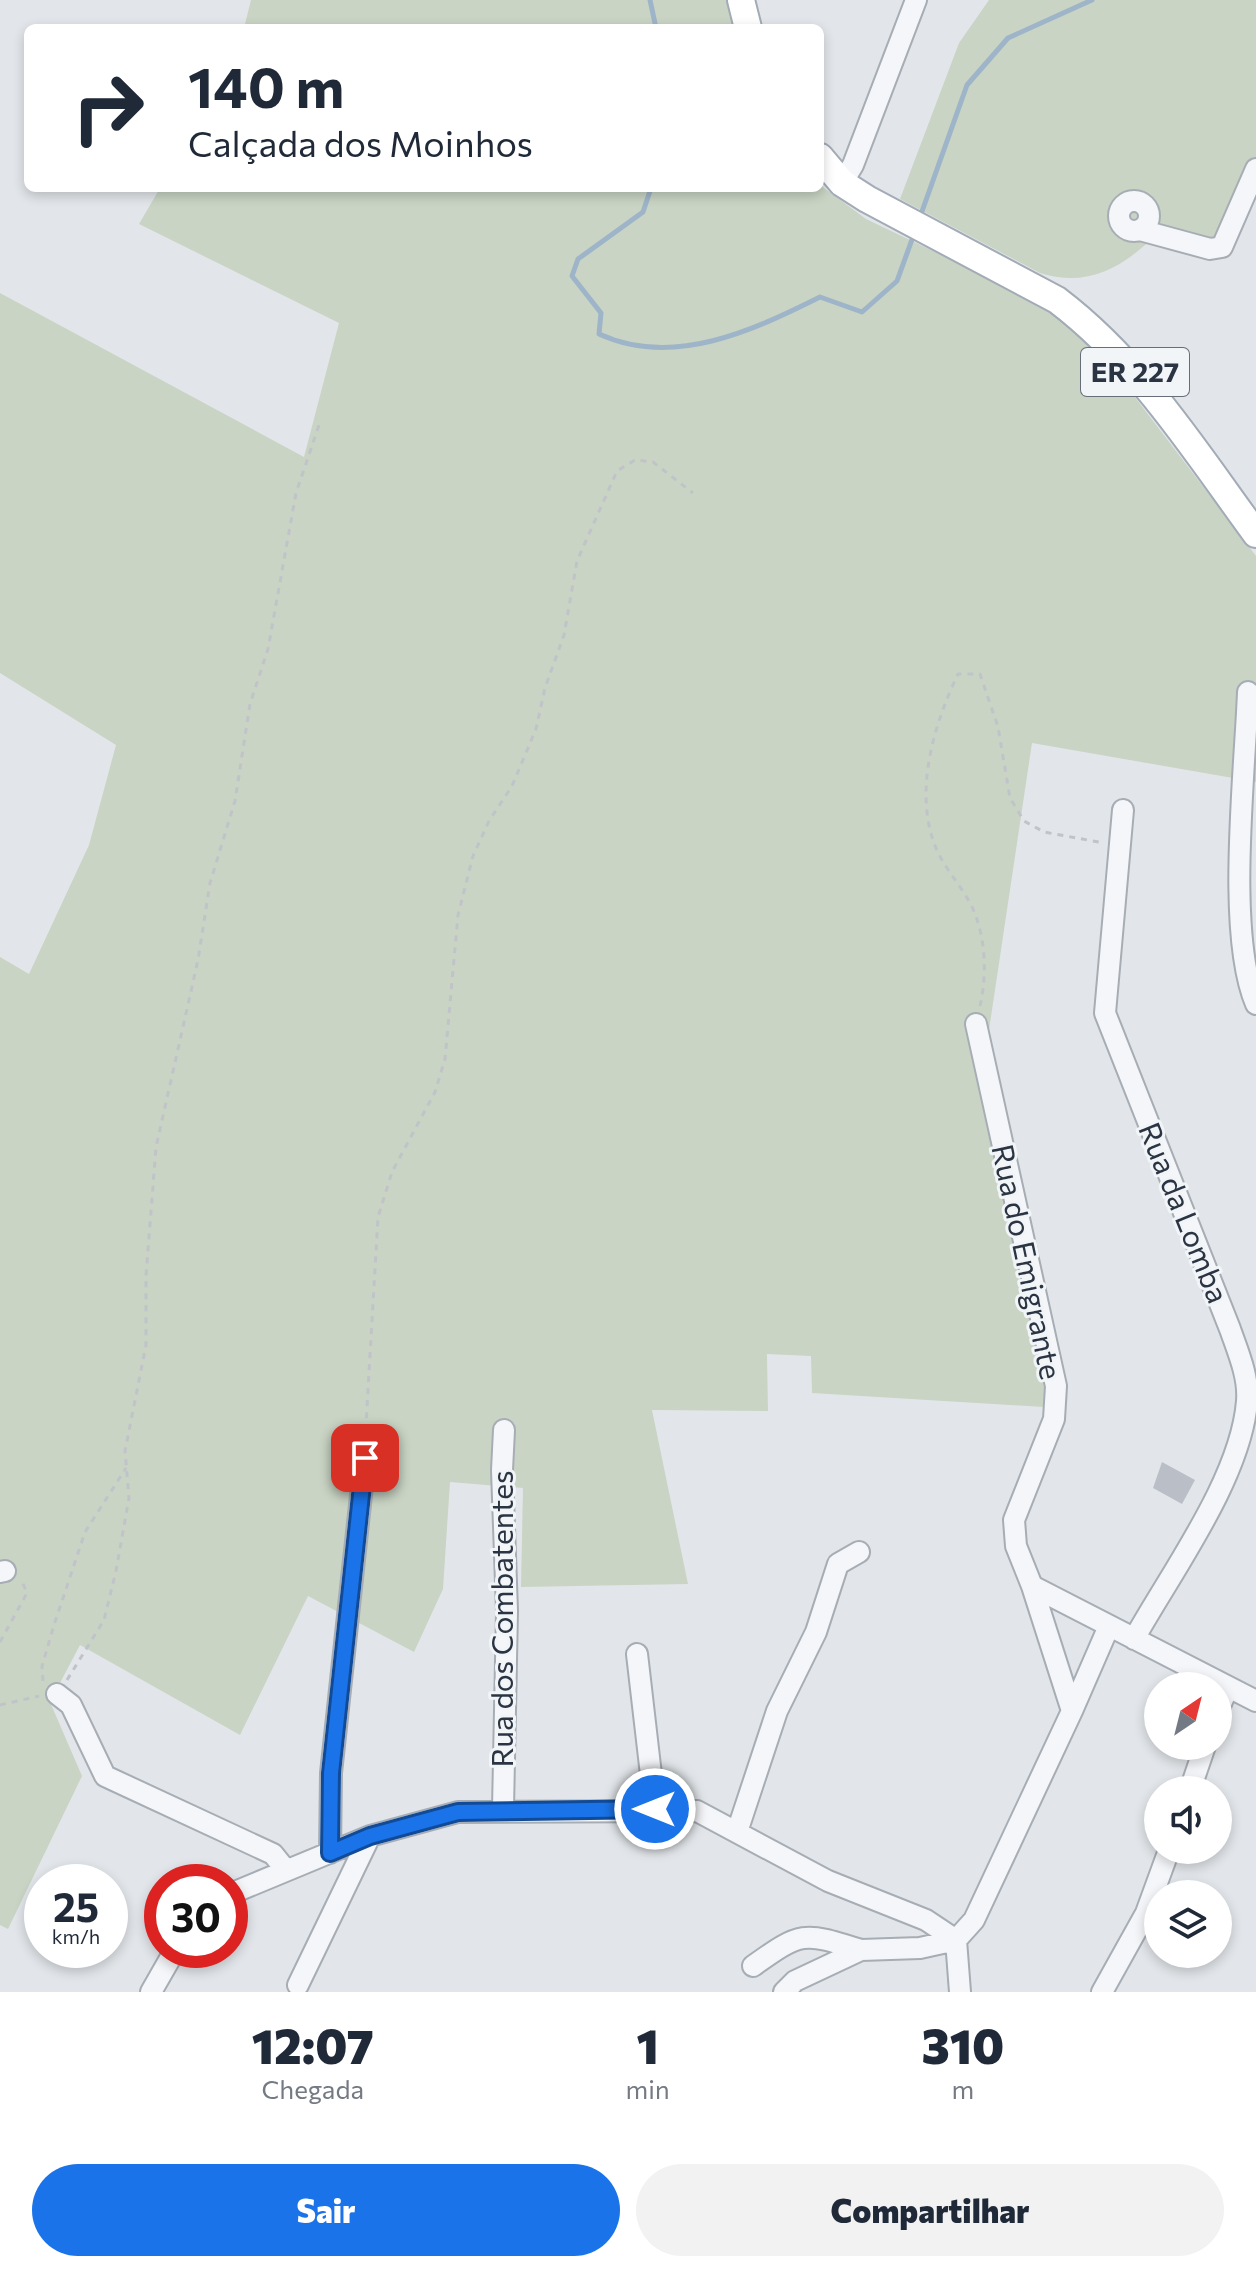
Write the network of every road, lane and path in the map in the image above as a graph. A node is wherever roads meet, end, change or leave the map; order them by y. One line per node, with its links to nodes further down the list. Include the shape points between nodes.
1 (741, 0): 3 (main road)
2 (916, 0): 6 (street)
3 (747, 24)
4 (824, 162): 6 (main road, ER 227)
5 (1256, 169): 7 (street, via 1222,247 1210,249)
6 (842, 183): 10 (main road, ER 227, via 1057,300 1109,344 1154,395)
7 (1140, 230)
8 (320, 422): 18 (path, via 296,493 268,649 250,704 235,801 210,883 156,1147 146,1345)
9 (693, 493): 17 (path, via 653,462 635,460 617,471 577,561 564,635 536,729 473,856 458,915 445,1059 435,1092 392,1172 378,1217)
10 (1256, 534)
11 (1248, 692): 14 (street, via 1241,864 1244,964)
12 (1123, 810): 13 (street, Rua da Lomba)
13 (1120, 844): 15 (path, via 1054,835 1024,821 1010,798 998,727 980,674 958,674 939,712 926,792 933,840 973,910 985,961); 23 (street, Rua da Lomba, via 1105,1013 1243,1363 1248,1398 1241,1440 1228,1473)
14 (1256, 1004)
15 (976, 1024): 21 (street, Rua do Emigrante, via 1056,1386 1054,1419 1014,1520 1016,1546)
16 (504, 1430): 32 (street, Rua dos Combatentes)
17 (365, 1458): 36 (street, via 331,1773)
18 (126, 1468): 28 (path, via 129,1498 104,1620); 28 (path, via 85,1532 42,1666)
19 (859, 1552): 34 (street, via 838,1564 816,1632 777,1711)
20 (2, 1572): 24 (path, via 19,1575 27,1593)
21 (1032, 1586): 22 (street); 31 (street, Rua do Emigrante)
22 (1109, 1626): 23 (street); 31 (street)
23 (1134, 1639): 26 (street)
24 (0, 1642)
25 (637, 1654): 33 (street)
26 (1199, 1672)
27 (1232, 1689): 29 (street)
28 (51, 1695): 30 (path); 38 (street, via 71,1705 105,1776 273,1854)
29 (1256, 1701)
30 (0, 1705)
31 (1072, 1711): 40 (street, via 974,1920)
32 (503, 1809): 33 (street); 35 (street, via 458,1812)
33 (655, 1809): 34 (street, via 697,1811)
34 (737, 1832): 40 (street, via 828,1881 926,1920)
35 (370, 1836): 36 (street); 44 (street)
36 (330, 1853): 38 (street)
37 (1164, 1864): 48 (street, via 1146,1913)
38 (285, 1869): 39 (street)
39 (248, 1886)
40 (956, 1940): 41 (street, via 920,1948); 47 (street)
41 (861, 1950): 42 (street, via 820,1937 791,1939); 46 (street, via 795,1981)
42 (753, 1966)
43 (165, 1968): 45 (street)
44 (298, 1985)
45 (151, 1992)
46 (784, 1992)
47 (960, 1992)
48 (1102, 1992)

